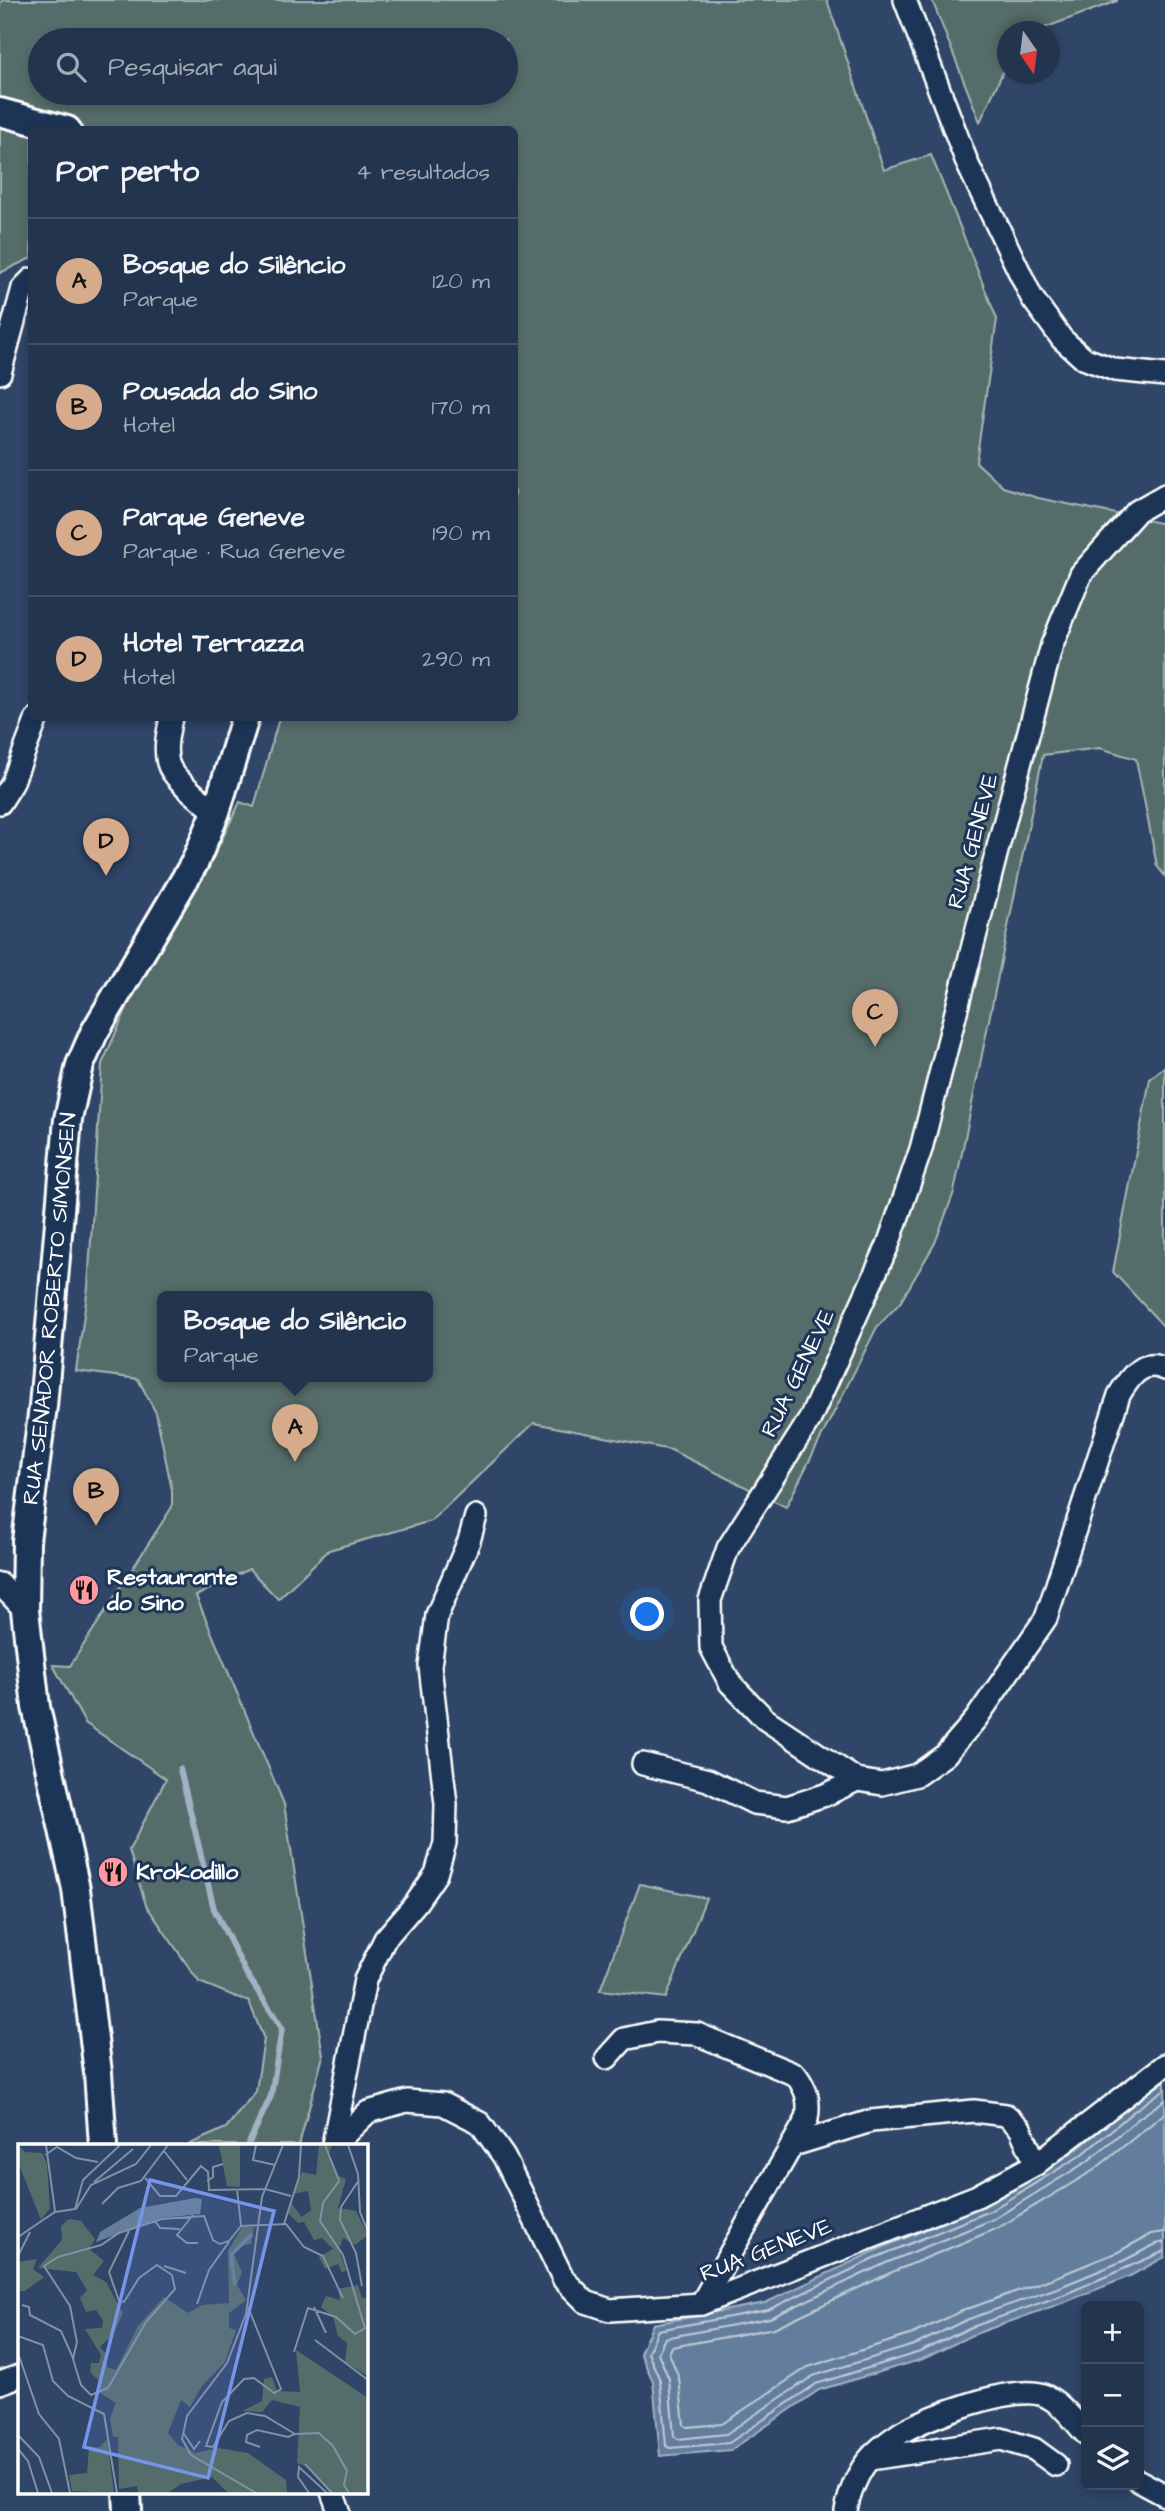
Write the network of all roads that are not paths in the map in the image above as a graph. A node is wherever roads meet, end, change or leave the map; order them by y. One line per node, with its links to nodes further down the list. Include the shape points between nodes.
1 (905, 0): 6 (street, via 968,165 1032,298 1062,339 1083,358 1115,370)
2 (0, 112): 3 (street)
3 (52, 126)
4 (28, 283): 5 (street)
5 (0, 373)
6 (1165, 375)
7 (1165, 495): 18 (street, RUA GENEVE, via 1137,511 1082,574 1052,645 921,1149 888,1245 810,1419 728,1548 710,1600 711,1647 730,1684 765,1718)
8 (36, 721): 11 (street)
9 (170, 721): 12 (street, via 168,765)
10 (244, 721): 12 (street, RUA SENADOR ROBERTO SIMONSEN)
11 (0, 803)
12 (216, 812): 16 (street, RUA SENADOR ROBERTO SIMONSEN, via 195,862 94,1033 80,1065 68,1119 43,1406 26,1541)
13 (1165, 1369): 18 (street, via 1142,1367 1130,1376 1119,1395 1046,1618 976,1719 945,1755 917,1775 882,1784)
14 (476, 1516): 22 (street, via 436,1615 430,1666 446,1804 445,1843 436,1874 385,1940 365,1980)
15 (0, 1584): 16 (street)
16 (25, 1610): 21 (street, RUA SENADOR ROBERTO SIMONSEN, via 36,1707 75,1889)
17 (643, 1764): 18 (street, via 708,1780 754,1803 787,1807)
18 (857, 1780)
19 (607, 2058): 24 (street, via 624,2039 657,2032 697,2034 796,2075 810,2105)
20 (1165, 2065): 25 (street, RUA GENEVE)
21 (103, 2144)
22 (333, 2144)
23 (334, 2144): 26 (street, RUA GENEVE, via 368,2112 407,2101 443,2104 480,2123 504,2157 565,2280 586,2302 610,2310)
24 (793, 2146): 25 (street, via 871,2121 974,2111 1006,2115 1020,2128); 26 (street)
25 (1036, 2164): 26 (street, RUA GENEVE, via 977,2196)
26 (701, 2304)
27 (18, 2376): 28 (street)
28 (0, 2383)
29 (1081, 2428): 30 (street, via 1043,2395 1016,2393 957,2408 900,2434)
30 (869, 2459): 31 (street, via 1001,2439 1034,2449); 36 (street)
31 (1056, 2465)
32 (1144, 2484): 34 (street)
33 (333, 2494): 35 (street)
34 (1165, 2495)
35 (339, 2511)
36 (846, 2511)

